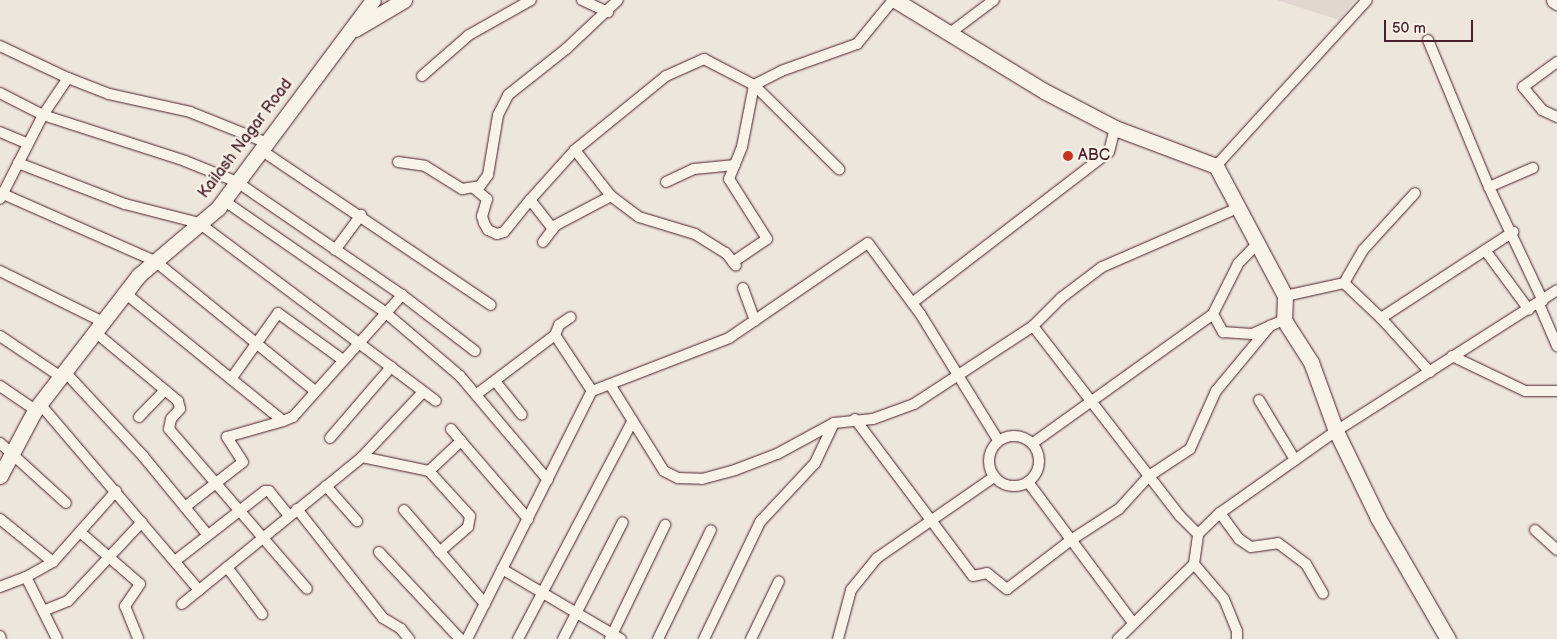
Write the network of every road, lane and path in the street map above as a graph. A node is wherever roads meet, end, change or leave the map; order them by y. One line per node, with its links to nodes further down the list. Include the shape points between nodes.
1 (373, 0): 10 (street)
2 (404, 0): 10 (street, Kailash Nagar Road)
3 (531, 0): 15 (street, via 468,35)
4 (582, 0): 9 (street)
5 (618, 0): 9 (street)
6 (894, 0): 11 (street); 17 (street, via 857,44 781,71)
7 (994, 0): 11 (street)
8 (1367, 0): 29 (street)
9 (608, 12): 36 (street, via 508,94 498,114 488,174)
10 (349, 32): 24 (street, Kailash Nagar Road)
11 (950, 33): 21 (street, via 1044,91)
12 (1428, 40): 35 (street)
13 (0, 46): 16 (street)
14 (1557, 62): 20 (street, via 1523,87 1542,110)
15 (422, 76)
16 (68, 78): 19 (street); 24 (street, via 108,94 190,112)
17 (754, 85): 25 (street, via 704,59 666,76); 28 (street, via 742,147); 31 (street)
18 (0, 93): 19 (street)
19 (43, 114): 23 (street); 33 (street, via 185,161)
20 (1557, 117)
21 (1115, 128): 29 (street); 60 (street, via 1109,152)
22 (0, 132): 23 (street)
23 (28, 144): 27 (street)
24 (264, 146): 33 (street, Kailash Nagar Road); 43 (street)
25 (575, 150): 39 (street); 41 (street)
26 (398, 162): 36 (street, via 419,164 462,189)
27 (18, 164): 32 (street); 44 (street, via 125,204)
28 (734, 165): 34 (street, via 694,170); 39 (street, via 729,179 767,239 735,264 726,253 695,234 639,216)
29 (1216, 166): 42 (street)
30 (1533, 168): 35 (street)
31 (839, 169)
32 (4, 179): 38 (street)
33 (237, 182): 40 (street, Kailash Nagar Road); 49 (street)
34 (666, 182)
35 (1489, 186): 46 (street)
36 (475, 189): 41 (street, via 487,200 482,216 484,223 488,230 497,234 504,232)
37 (1415, 193): 53 (street, via 1363,250)
38 (1, 196): 51 (street)
39 (611, 196): 45 (street)
40 (223, 200): 44 (street, Kailash Nagar Road); 63 (street)
41 (530, 200): 45 (street)
42 (1238, 208): 48 (street); 69 (street, via 1102,267 1061,298)
43 (361, 215): 49 (street); 61 (street)
44 (200, 223): 51 (street, Kailash Nagar Road); 74 (street)
45 (553, 229): 47 (street)
46 (1513, 232): 50 (street); 59 (street)
47 (542, 242)
48 (1257, 244): 58 (street); 64 (street, via 1238,264)
49 (335, 250): 57 (street)
50 (1485, 250): 62 (street); 66 (street)
51 (155, 261): 56 (street, Kailash Nagar Road); 73 (street)
52 (0, 271): 70 (street)
53 (1344, 283): 58 (street); 66 (street)
54 (743, 288): 67 (street)
55 (1557, 290): 59 (street)
56 (125, 293): 70 (street, Kailash Nagar Road); 83 (street)
57 (402, 295): 63 (street); 76 (street)
58 (1285, 296): 68 (street)
59 (1541, 302): 62 (street); 75 (street)
60 (912, 303): 67 (street, via 868,243); 81 (street)
61 (491, 305)
62 (1529, 310): 77 (street)
63 (386, 313): 74 (street); 92 (street)
64 (1213, 314): 68 (street, via 1223,332 1252,334); 95 (street)
65 (571, 317): 71 (street, via 559,325)
66 (1381, 318): 80 (street)
67 (755, 321): 86 (street, via 729,338)
68 (1277, 323): 104 (street, via 1311,362); 114 (street, via 1216,391 1190,449)
69 (1033, 326): 81 (street); 95 (street)
70 (99, 327): 82 (street, Kailash Nagar Road); 87 (street)
71 (555, 335): 84 (street); 89 (street)
72 (0, 336): 82 (street)
73 (256, 343): 78 (street, via 278,313); 83 (street); 88 (street)
74 (359, 343): 78 (street); 79 (street)
75 (1557, 346)
76 (475, 351)
77 (1452, 356): 80 (street); 90 (street, via 1525,391)
78 (343, 360): 88 (street)
79 (391, 368): 91 (street); 105 (street)
80 (1430, 372): 104 (street)
81 (957, 373): 99 (street, via 914,404 873,419); 106 (street)
82 (63, 374): 96 (street, Kailash Nagar Road); 122 (street)
83 (231, 379): 100 (street)
84 (495, 381): 92 (street); 97 (street)
85 (0, 386): 96 (street)
86 (611, 386): 89 (street); 101 (street)
87 (164, 390): 98 (street); 117 (street, via 181,406 171,419 169,429)
88 (315, 391): 100 (street, via 293,417)
89 (592, 391): 116 (street)
90 (1557, 391)
91 (423, 392): 94 (street); 110 (street)
92 (477, 394): 116 (street)
93 (1259, 400): 111 (street)
94 (436, 401)
95 (1091, 402): 108 (street); 114 (street)
96 (38, 407): 109 (street, Kailash Nagar Road); 120 (street)
97 (522, 415)
98 (139, 418)
99 (855, 419): 102 (street); 129 (street)
100 (284, 421): 117 (street, via 227,437 243,462)
101 (632, 422): 102 (street, via 664,471 678,478 702,479 777,454); 155 (street)
102 (834, 423): 173 (street, via 815,463 760,522)
103 (451, 429): 107 (street)
104 (1336, 431): 111 (street); 179 (street, via 1378,518)
105 (330, 438)
106 (998, 440): 108 (street, via 1016,435); 115 (street, via 988,458)
107 (461, 441): 112 (street); 128 (street)
108 (1032, 444): 118 (street, via 1037,451 1038,468)
109 (6, 448): 113 (street, Kailash Nagar Road); 121 (street)
110 (362, 457): 112 (street); 119 (street)
111 (1295, 460): 125 (street)
112 (426, 472): 143 (street, via 470,516 470,522)
113 (0, 476)
114 (1149, 476): 137 (street); 140 (street, via 1119,509)
115 (994, 478): 118 (street, via 1010,486); 129 (street)
116 (548, 480): 128 (street)
117 (217, 481): 122 (street); 123 (street)
118 (1028, 482): 140 (street)
119 (326, 486): 126 (street); 130 (street)
120 (116, 491): 131 (street); 136 (street)
121 (66, 503)
122 (185, 507): 138 (street)
123 (240, 509): 126 (street, via 267,490); 138 (street); 139 (street)
124 (404, 510): 143 (street)
125 (1220, 512): 137 (street); 156 (street, via 1239,539 1251,547 1278,543 1306,564)
126 (293, 513): 139 (street); 167 (street, via 355,580 383,618)
127 (0, 519): 146 (street)
128 (528, 519): 149 (street)
129 (932, 520): 140 (street, via 973,576 987,573 1007,589); 175 (street, via 877,558 856,583 851,590)
130 (357, 521)
131 (142, 522): 144 (street); 145 (street)
132 (623, 522): 161 (street)
133 (665, 525): 164 (street)
134 (711, 530): 172 (street)
135 (1536, 530): 141 (street)
136 (80, 532): 144 (street); 146 (street)
137 (1198, 534): 147 (street)
138 (208, 535): 145 (street)
139 (263, 537): 148 (street); 153 (street)
140 (1071, 540): 162 (street)
141 (1557, 550)
142 (379, 552): 168 (street)
143 (439, 552): 158 (street)
144 (112, 558): 159 (street, via 68,601); 166 (street, via 140,584 125,606)
145 (175, 561): 154 (street)
146 (53, 562): 150 (street)
147 (1194, 564): 162 (street); 163 (street, via 1224,599)
148 (227, 567): 154 (street); 160 (street)
149 (502, 569): 155 (street); 158 (street)
150 (26, 577): 152 (street); 159 (street)
151 (779, 581): 174 (street)
152 (0, 587)
153 (307, 589)
154 (199, 590): 157 (street)
155 (541, 593): 161 (street); 170 (street)
156 (1323, 594)
157 (182, 604)
158 (485, 604): 169 (street)
159 (43, 611): 165 (street)
160 (262, 614)
161 (576, 614): 164 (street); 171 (street)
162 (1133, 623): 176 (street)
163 (1236, 628): 177 (street); 178 (street)
164 (614, 637)
165 (57, 639)
166 (138, 639)
167 (410, 639)
168 (460, 639)
169 (467, 639)
170 (518, 639)
171 (563, 639)
172 (658, 639)
173 (704, 639)
174 (751, 639)
175 (838, 639)
176 (1118, 639)
177 (1237, 639)
178 (1247, 639)
179 (1448, 639)

